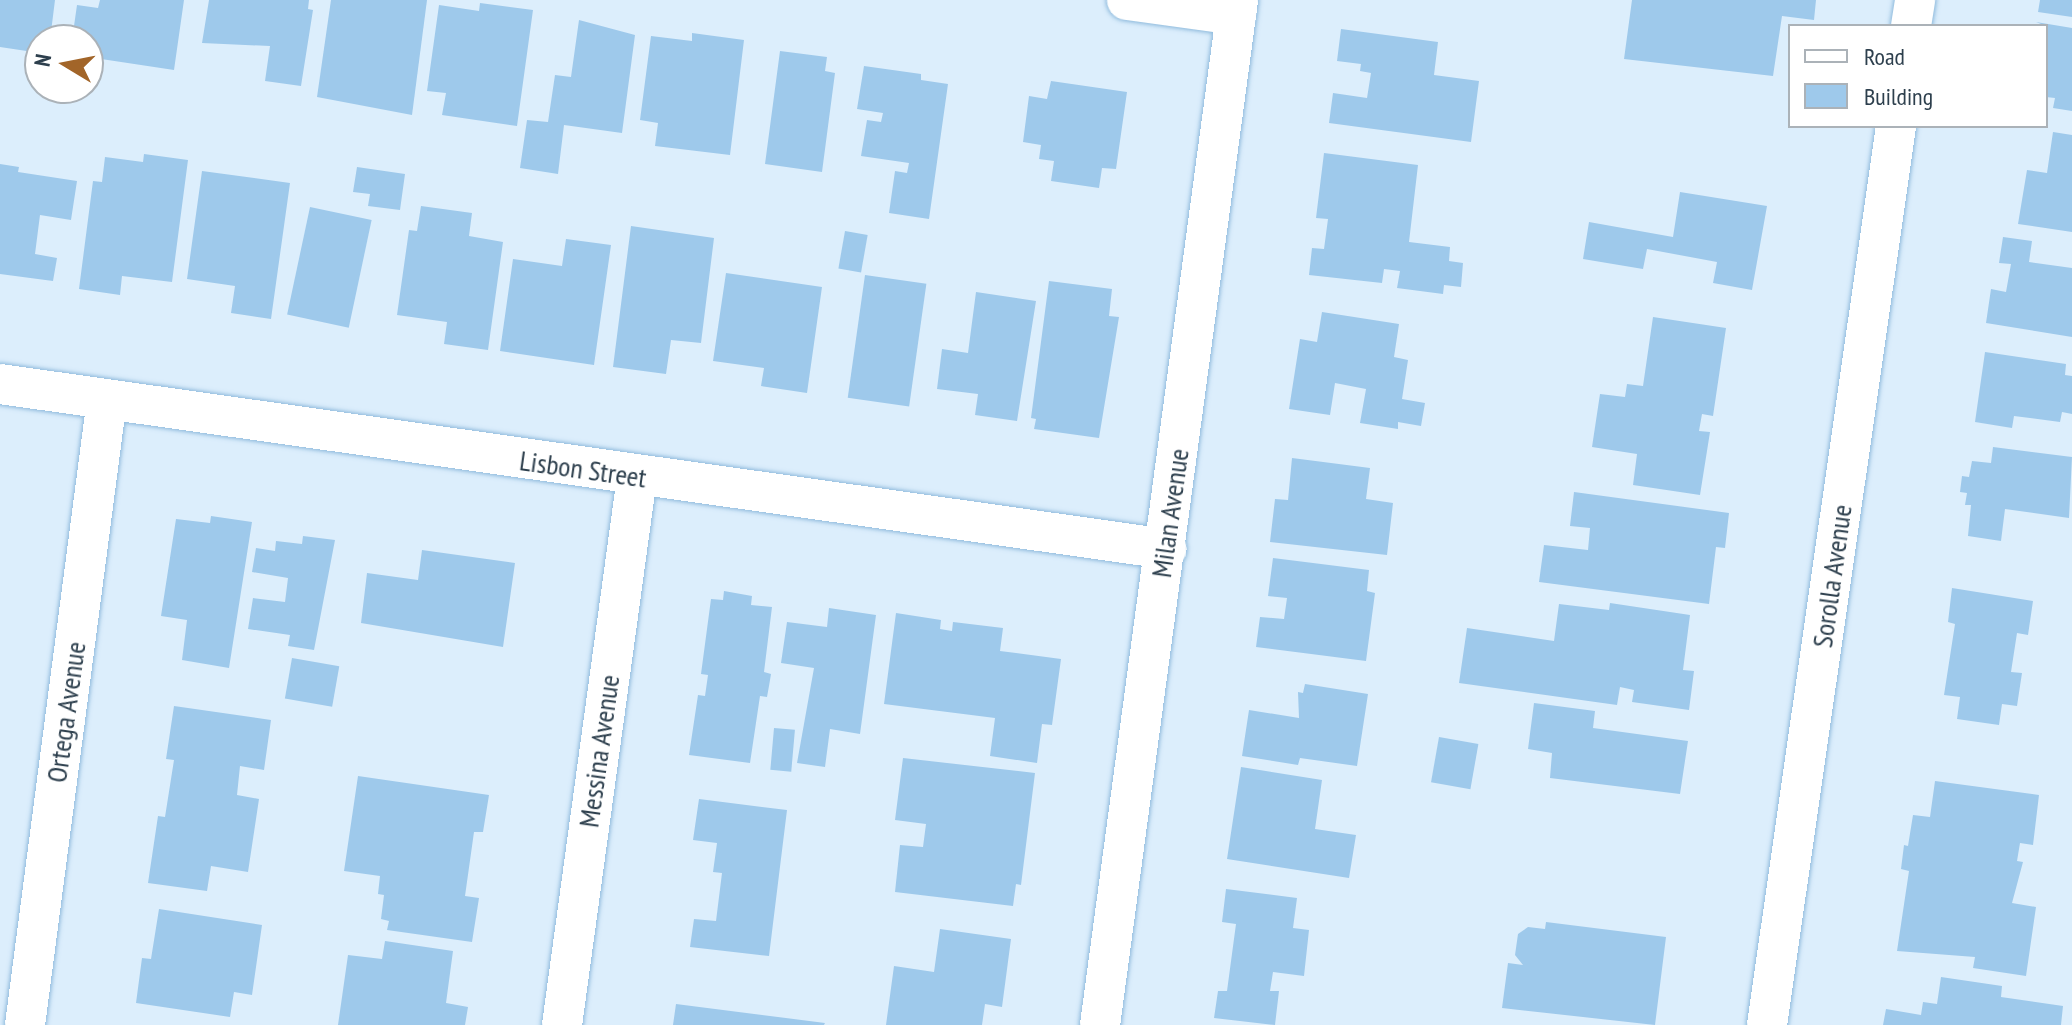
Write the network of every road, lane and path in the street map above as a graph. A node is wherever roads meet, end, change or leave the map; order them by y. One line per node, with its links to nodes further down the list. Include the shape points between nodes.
1 (1127, 0): 3 (street)
2 (1915, 0): 4 (street)
3 (1237, 8): 9 (street, Milan Avenue)
4 (1911, 24)
5 (1896, 128): 13 (street, Sorolla Avenue)
6 (0, 384): 7 (street, Lisbon Street)
7 (107, 399): 8 (street, Lisbon Street); 10 (street, Ortega Avenue)
8 (637, 477): 9 (street, Lisbon Street); 11 (street, Messina Avenue)
9 (1166, 549): 12 (street, Milan Avenue)
10 (25, 1025)
11 (562, 1025)
12 (1100, 1025)
13 (1767, 1025)

